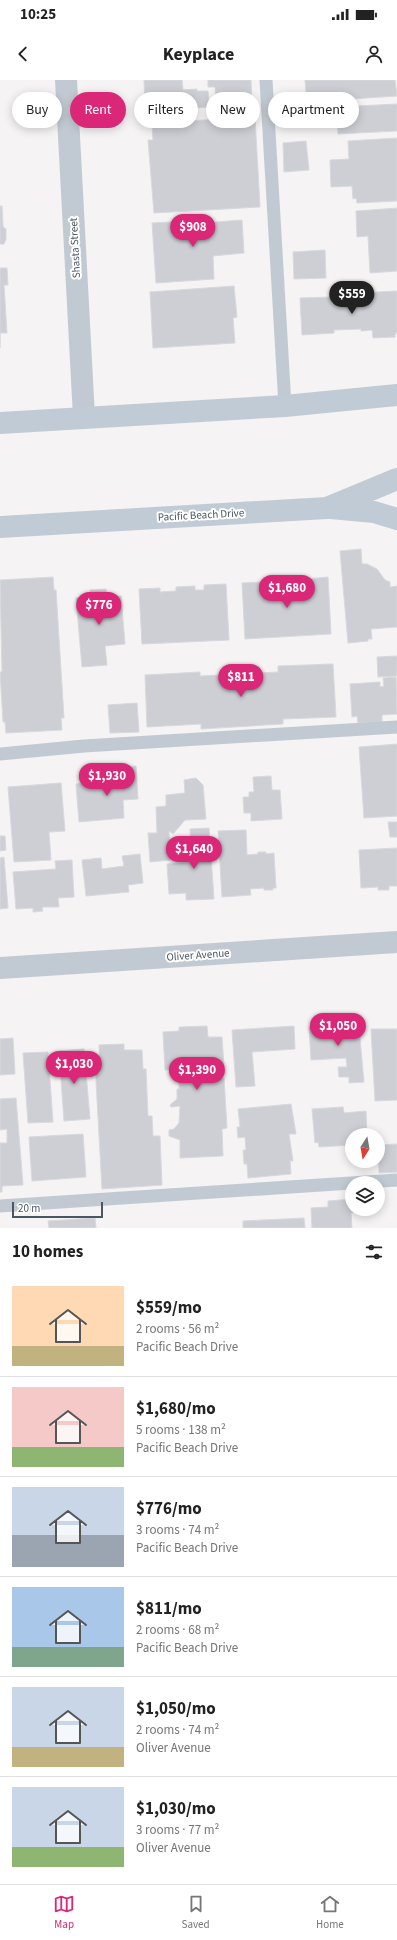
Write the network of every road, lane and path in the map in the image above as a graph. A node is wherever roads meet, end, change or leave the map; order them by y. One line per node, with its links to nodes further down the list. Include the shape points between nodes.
1 (66, 80): 5 (street, Shasta Street)
2 (266, 80): 4 (lane)
3 (397, 395): 4 (street)
4 (285, 406): 5 (street)
5 (84, 417): 6 (street)
6 (0, 423)
7 (397, 479): 8 (street, Pacific Beach Drive)
8 (327, 508): 9 (street, via 374,512); 10 (street, Pacific Beach Drive)
9 (397, 519)
10 (0, 527)
11 (397, 728): 12 (lane, via 84,746)
12 (0, 754)
13 (397, 942): 14 (street, Oliver Avenue)
14 (0, 968)
15 (397, 1180): 16 (lane)
16 (0, 1206)

